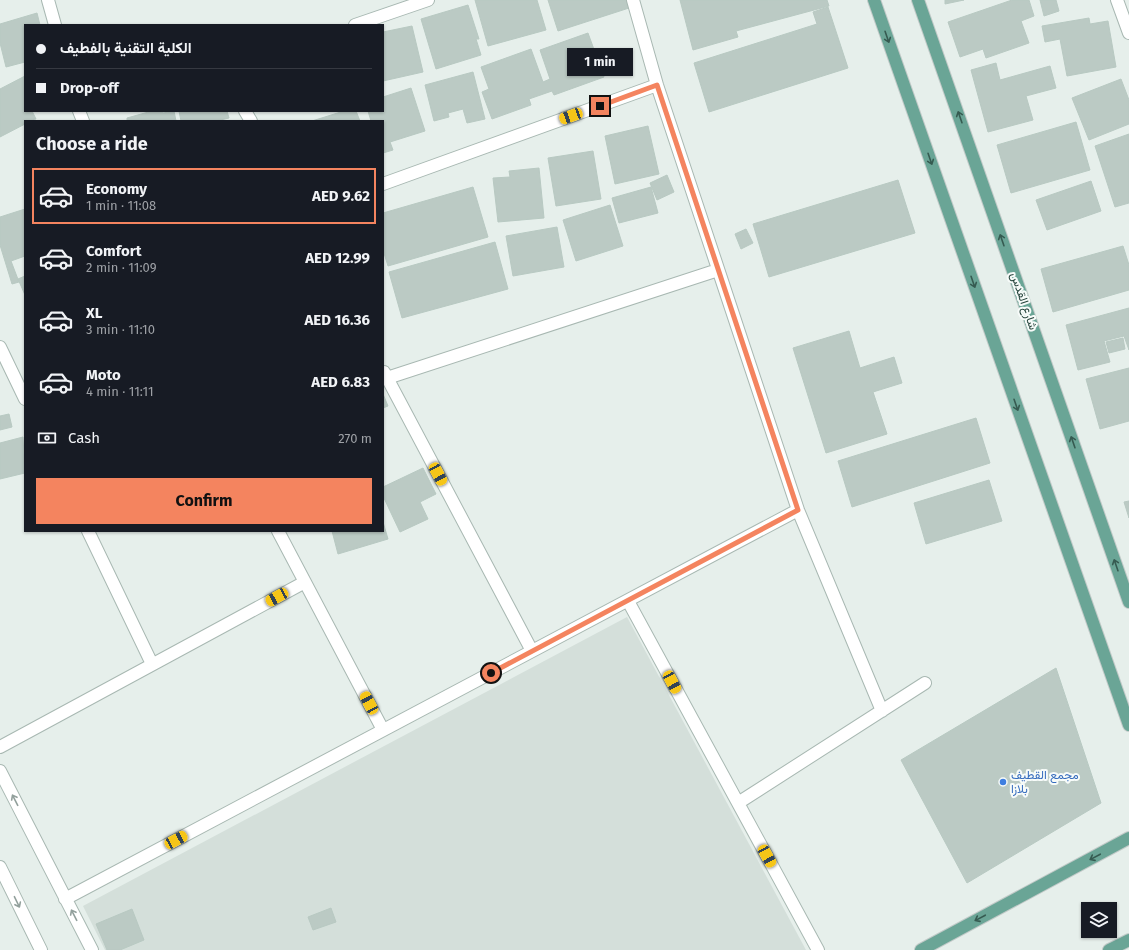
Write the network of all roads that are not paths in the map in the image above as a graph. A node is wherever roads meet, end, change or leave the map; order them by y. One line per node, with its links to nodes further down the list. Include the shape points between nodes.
1 (48, 0): 8 (street)
2 (428, 0): 7 (street)
3 (633, 0): 11 (street)
4 (874, 0): 27 (main road, one-way to 27)
5 (918, 0): 22 (main road, شارع القدس, one-way to 5)
6 (1118, 0): 10 (street)
7 (416, 3): 9 (street)
8 (55, 24)
9 (359, 24)
10 (1129, 33)
11 (657, 85): 12 (street); 13 (street)
12 (384, 184)
13 (718, 270): 15 (street); 17 (street)
14 (0, 347): 16 (street)
15 (385, 375): 23 (street)
16 (24, 397)
17 (798, 510): 21 (street); 26 (street)
18 (88, 532): 24 (street)
19 (279, 532): 20 (street)
20 (305, 582): 24 (street); 28 (street)
21 (628, 601): 23 (street); 31 (street)
22 (1129, 602)
23 (532, 652): 28 (street)
24 (152, 664): 29 (street)
25 (925, 683): 26 (street)
26 (882, 711): 31 (street)
27 (1129, 725)
28 (383, 730): 34 (street)
29 (0, 747)
30 (0, 771): 34 (street, one-way to 30)
31 (738, 803): 38 (street)
32 (1129, 838): 39 (main road, one-way to 39)
33 (0, 867): 36 (street, one-way to 36)
34 (66, 899): 37 (street, one-way to 34)
35 (1129, 940): 40 (main road)
36 (41, 950)
37 (92, 950)
38 (818, 950)
39 (921, 950)
40 (1110, 950)

